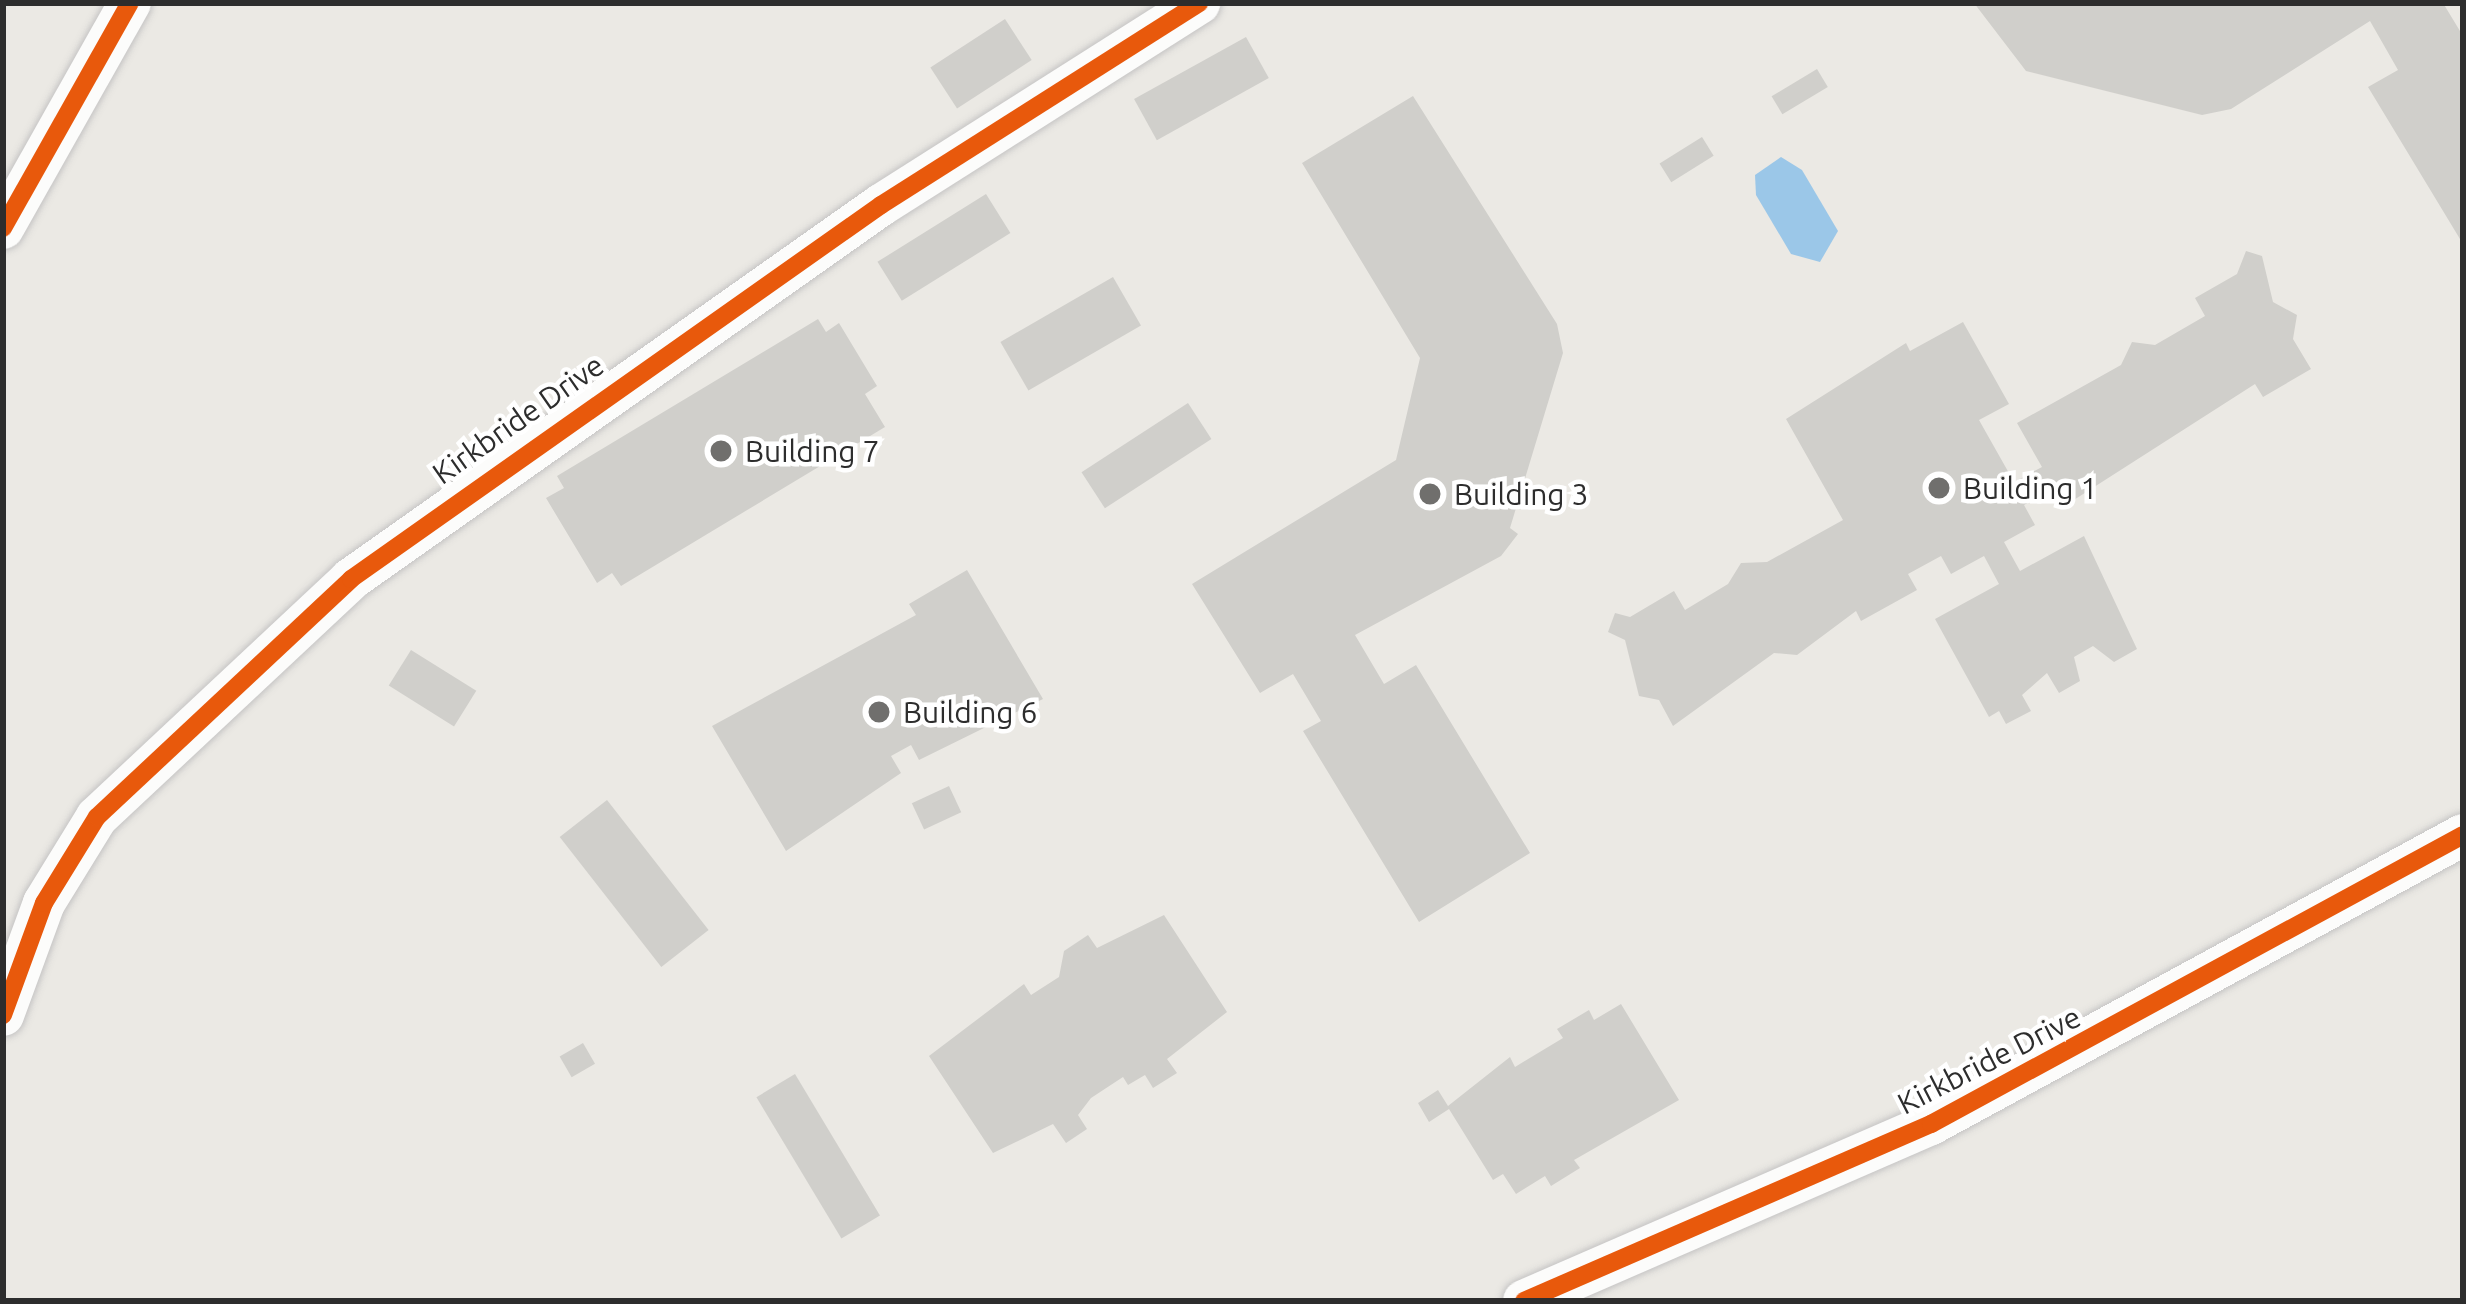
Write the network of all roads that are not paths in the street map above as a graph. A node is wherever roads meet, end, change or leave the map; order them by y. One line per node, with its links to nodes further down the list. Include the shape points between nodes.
1 (130, 3): 3 (street)
2 (1199, 3): 5 (street, Kirkbride Drive, via 861,218 351,579 97,818 44,903)
3 (3, 228)
4 (2463, 835): 6 (street, Kirkbride Drive, via 1930,1124)
5 (3, 1015)
6 (1524, 1301)

